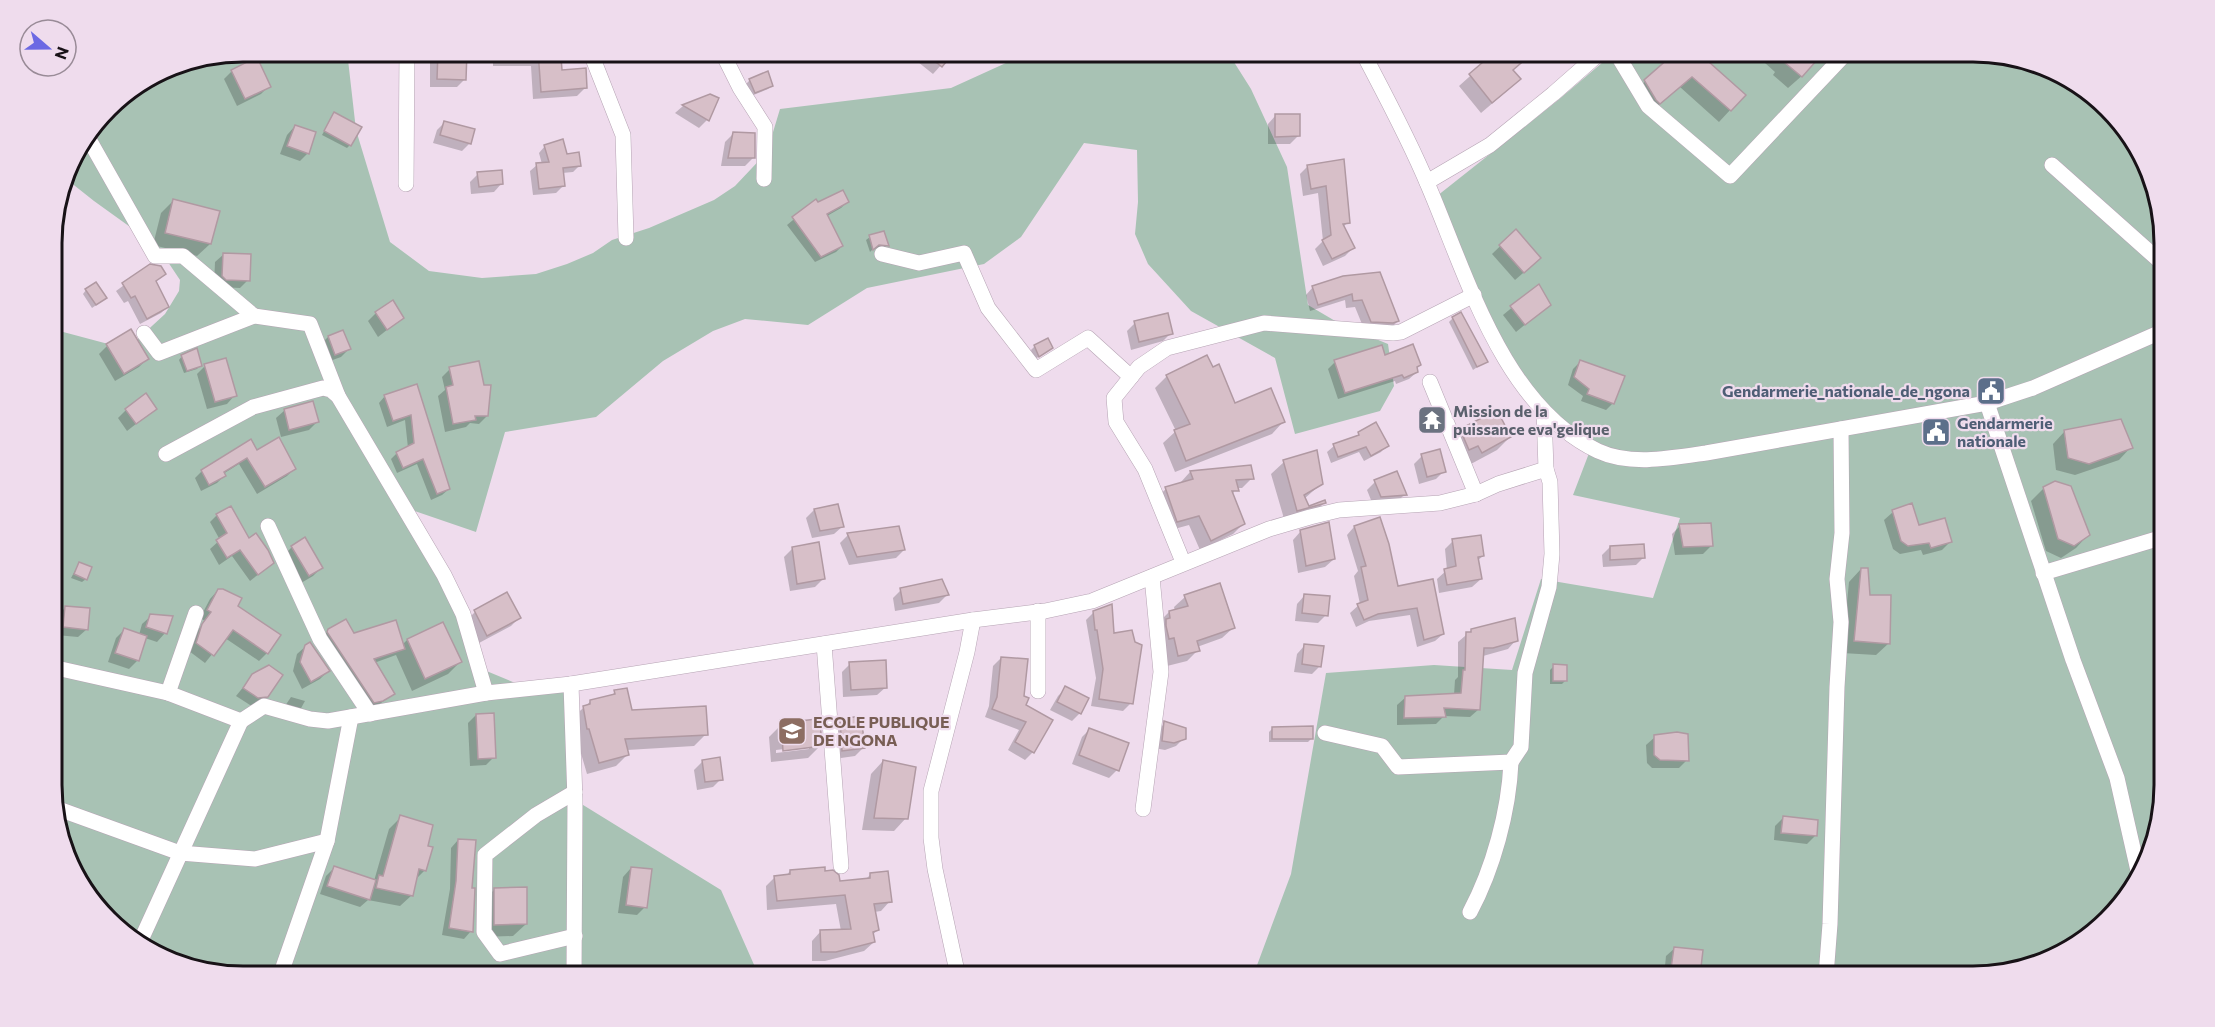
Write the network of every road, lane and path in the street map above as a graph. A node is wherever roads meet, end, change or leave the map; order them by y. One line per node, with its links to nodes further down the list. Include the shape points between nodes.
1 (1367, 61): 11 (street)
2 (1590, 61): 11 (street, via 1490,145)
3 (1621, 61): 4 (street, via 1648,106 1730,176)
4 (1838, 61)
5 (407, 62): 12 (street)
6 (594, 62): 13 (street, via 623,135)
7 (727, 62): 10 (street, via 765,127)
8 (91, 143): 17 (street, via 155,256 183,256)
9 (2052, 165): 15 (street)
10 (764, 179)
11 (1427, 182): 16 (street)
12 (406, 184)
13 (626, 238)
14 (882, 254): 20 (street, via 919,263 964,253 988,308 1036,370 1088,338)
15 (2154, 256)
16 (1474, 295): 20 (street, via 1401,332 1264,323 1167,348); 24 (street, via 1517,380)
17 (254, 316): 18 (street, via 159,353); 22 (street, via 310,324)
18 (144, 333)
19 (2154, 335): 23 (street, via 2043,384)
20 (1131, 377): 31 (street, via 1114,398 1116,422 1145,469)
21 (1430, 382): 28 (street)
22 (338, 396): 26 (street, via 323,388 253,407); 42 (street, via 444,575 463,615)
23 (1987, 402): 25 (street); 32 (street)
24 (1544, 412): 25 (street, via 1565,432 1599,451 1635,458 1666,459); 27 (street)
25 (1841, 429): 58 (street, via 1842,533 1837,579 1841,622)
26 (166, 453)
27 (1546, 469): 28 (street); 47 (street, via 1551,492 1549,587 1525,673 1521,747)
28 (1476, 494): 31 (street, via 1440,503 1339,510 1269,529)
29 (268, 526): 43 (street, via 320,639)
30 (2154, 540): 32 (street)
31 (1183, 562): 33 (street)
32 (2043, 573): 53 (street, via 2117,778)
33 (1152, 577): 34 (street, via 1092,601); 49 (street, via 1161,672)
34 (1038, 612): 36 (street); 40 (street)
35 (196, 613): 41 (street)
36 (973, 620): 37 (street); 61 (street, via 931,791 935,869)
37 (824, 644): 39 (street); 54 (street)
38 (62, 669): 41 (street)
39 (571, 684): 42 (street); 48 (street)
40 (1038, 691)
41 (168, 693): 45 (street)
42 (486, 693): 43 (street)
43 (370, 714): 44 (street)
44 (351, 717): 45 (street, via 310,719 264,706); 51 (street)
45 (241, 721): 52 (street)
46 (1325, 733): 47 (street, via 1382,746 1398,767)
47 (1511, 762): 55 (street, via 1510,790 1499,836 1479,897)
48 (575, 792): 57 (street); 57 (street, via 536,815 485,855 484,932 500,954)
49 (1143, 809)
50 (64, 811): 52 (street)
51 (327, 841): 52 (street, via 255,859); 59 (street)
52 (180, 853): 56 (street)
53 (2136, 862)
54 (841, 866)
55 (1470, 912)
56 (143, 935)
57 (575, 936): 60 (street)
58 (1827, 965)
59 (283, 966)
60 (574, 966)
61 (956, 966)

